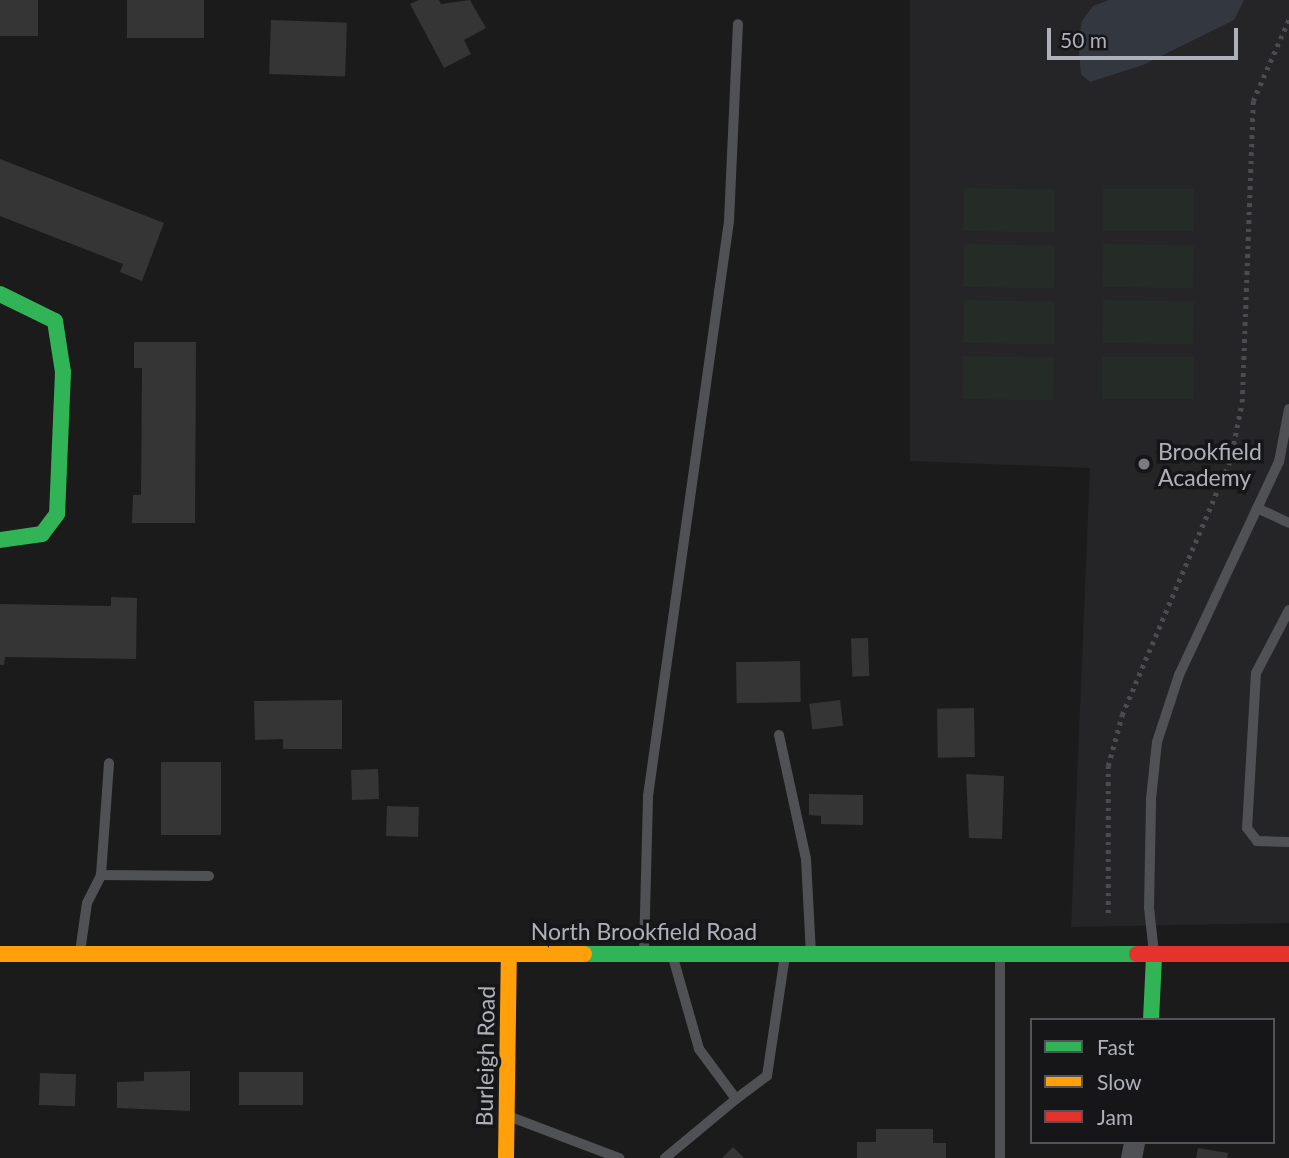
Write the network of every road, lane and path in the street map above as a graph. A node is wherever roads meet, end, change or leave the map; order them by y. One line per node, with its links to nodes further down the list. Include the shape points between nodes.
1 (1289, 19): 14 (path, via 1253,101 1242,402 1230,461 1122,715 1108,766)
2 (738, 24): 19 (lane, via 729,221 648,796)
3 (0, 294): 7 (street, via 55,321 63,372 57,514 42,534)
4 (1289, 409): 5 (lane, via 1279,462)
5 (1257, 508): 6 (lane); 24 (lane, via 1179,675 1157,742 1149,894)
6 (1289, 523)
7 (0, 540)
8 (1289, 610): 11 (lane, via 1256,673 1247,828 1257,841)
9 (779, 736): 17 (lane, via 806,859)
10 (109, 764): 12 (lane)
11 (1289, 842)
12 (101, 875): 13 (lane); 22 (lane, via 86,903)
13 (209, 876)
14 (1108, 913)
15 (671, 953): 16 (street, North Brookfield Road); 19 (street, North Brookfield Road); 26 (lane, via 699,1049)
16 (785, 953): 17 (street, North Brookfield Road); 26 (lane, via 766,1076)
17 (811, 953): 20 (street, North Brookfield Road)
18 (0, 954): 22 (street, North Brookfield Road)
19 (644, 954): 23 (street, North Brookfield Road)
20 (1000, 954): 24 (street, North Brookfield Road); 31 (lane)
21 (1289, 954): 24 (street, North Brookfield Road)
22 (80, 955): 23 (street, North Brookfield Road)
23 (509, 955): 27 (street, Burleigh Road)
24 (1154, 956): 25 (street)
25 (1151, 1018)
26 (736, 1099): 30 (lane)
27 (507, 1115): 28 (street, Burleigh Road); 29 (lane)
28 (506, 1158)
29 (620, 1158)
30 (665, 1158)
31 (1000, 1158)

